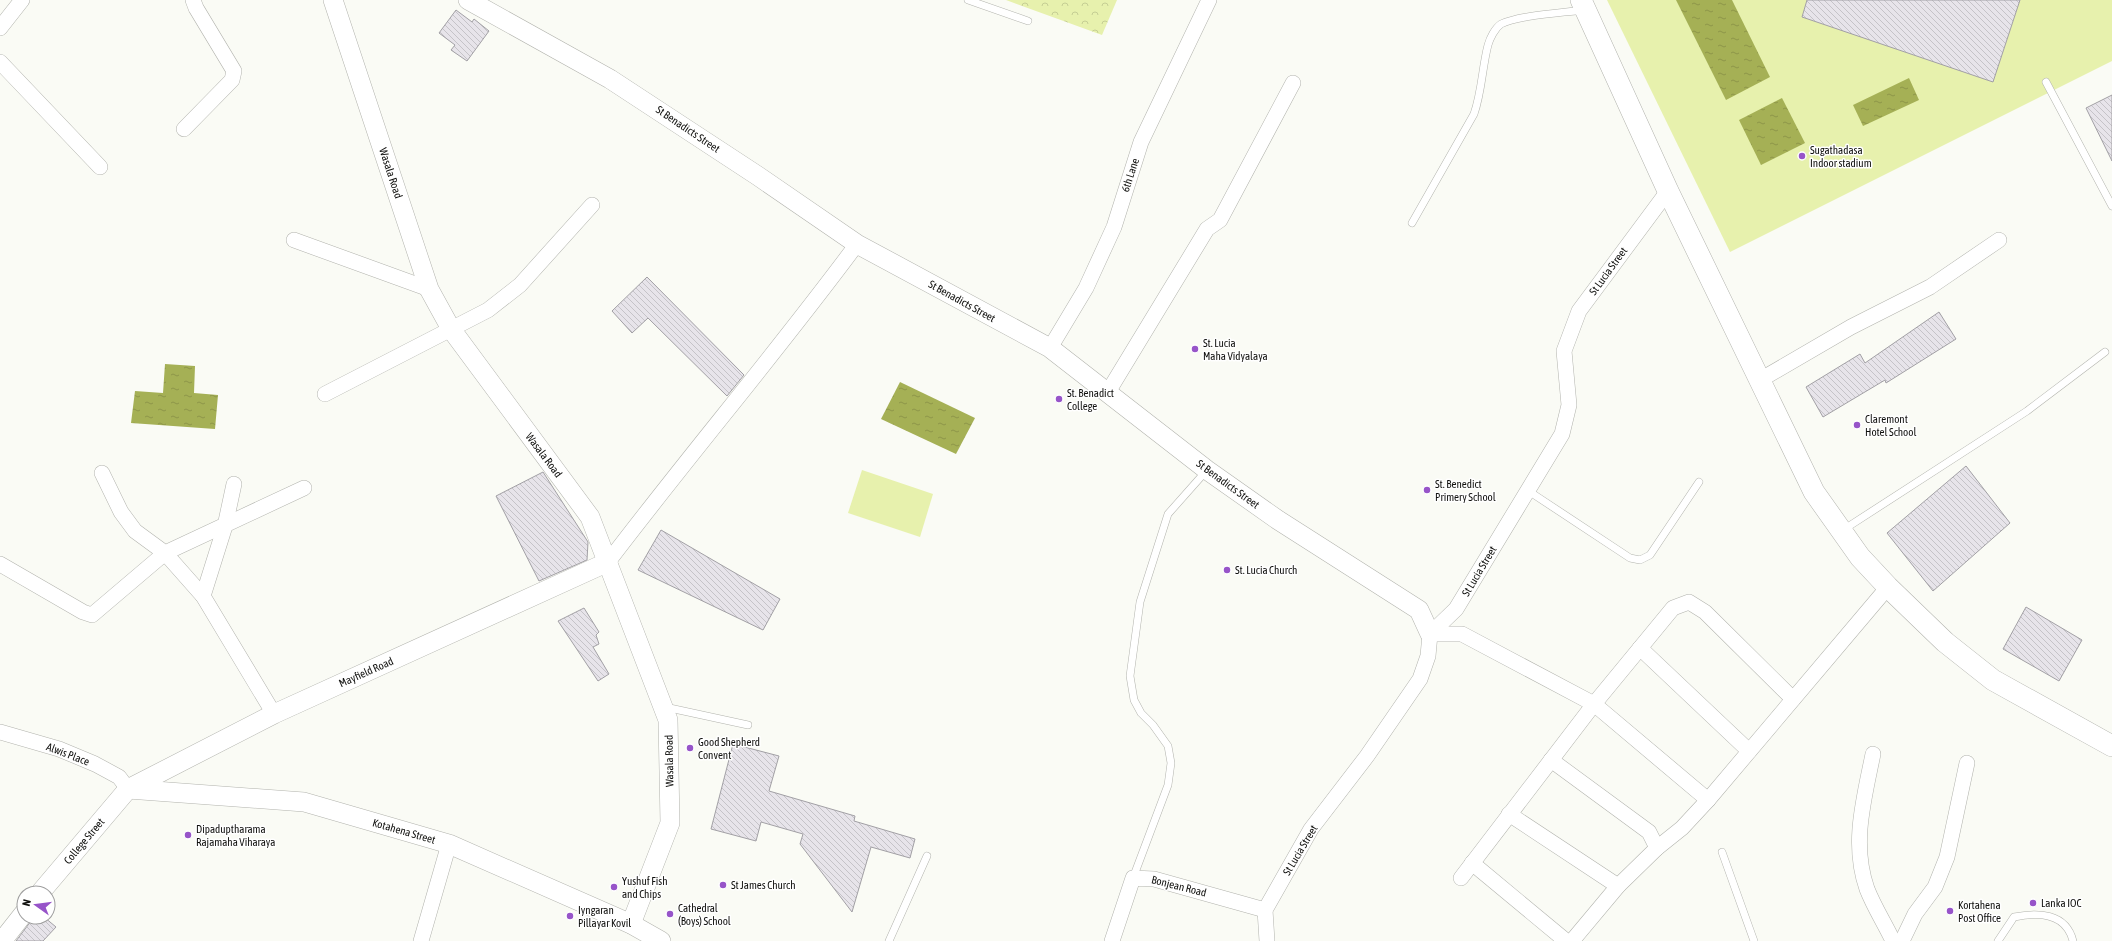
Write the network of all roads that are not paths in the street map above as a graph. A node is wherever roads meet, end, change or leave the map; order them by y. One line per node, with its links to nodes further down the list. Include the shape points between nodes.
1 (22, 0): 9 (street)
2 (193, 0): 13 (street, via 234,70 232,80)
3 (468, 0): 21 (street, St Benadicts Street, via 622,86)
4 (968, 0): 8 (lane)
5 (1209, 0): 24 (street, 6th Lane, via 1141,142 1114,227 1086,288)
6 (331, 2): 22 (street, Wasala Road)
7 (1583, 5): 15 (main road); 18 (lane, via 1515,20 1500,25 1495,30 1488,45 1480,97 1474,114)
8 (1028, 21)
9 (0, 28)
10 (0, 62): 14 (street)
11 (2046, 82): 17 (lane)
12 (1293, 83): 27 (street, via 1220,220 1207,229)
13 (184, 129)
14 (100, 167)
15 (1668, 191): 26 (main road); 34 (street, St Lucia Street, via 1579,310 1564,351 1569,405 1562,434)
16 (592, 205): 23 (street, via 520,285 488,310)
17 (2112, 206)
18 (1412, 223)
19 (294, 240): 22 (street)
20 (1999, 240): 26 (street, via 1930,287 1851,327)
21 (857, 244): 24 (street, St Benadicts Street); 38 (street)
22 (429, 289): 23 (street, Wasala Road)
23 (451, 329): 28 (street); 38 (street, Wasala Road, via 590,518)
24 (1050, 348): 27 (street, St Benadicts Street)
25 (2105, 352): 36 (lane, via 2027,411)
26 (1760, 380): 36 (main road, via 1814,492)
27 (1108, 392): 29 (street, St Benadicts Street)
28 (325, 394)
29 (1207, 470): 42 (street, St Benadicts Street, via 1278,520 1419,610); 63 (lane, via 1168,514 1140,602 1130,676 1134,700 1141,713 1168,746 1171,763 1168,785)
30 (102, 473): 37 (street, via 121,512 135,531)
31 (1699, 482): 34 (lane, via 1650,555 1640,560 1630,558)
32 (234, 484): 35 (street)
33 (304, 488): 35 (street)
34 (1527, 490): 42 (street, St Lucia Street, via 1456,609)
35 (225, 526): 37 (street); 41 (street)
36 (1842, 531): 40 (main road, via 1860,557)
37 (165, 553): 39 (street, via 92,615); 41 (street)
38 (608, 562): 46 (street, Wasala Road); 47 (street, Mayfield Road)
39 (0, 564)
40 (1888, 588): 44 (street); 50 (main road, via 1945,642 1993,680)
41 (203, 596): 47 (street)
42 (1430, 634): 45 (street, via 1462,634); 67 (street, St Lucia Street, via 1428,656 1420,679 1367,756 1311,829)
43 (1640, 648): 44 (street, via 1673,608 1689,602 1706,612); 45 (street); 51 (street)
44 (1793, 699): 51 (street)
45 (1594, 704): 53 (street); 56 (street)
46 (662, 706): 48 (lane); 69 (street, Wasala Road, via 668,720 670,823)
47 (274, 714): 55 (street, Mayfield Road)
48 (748, 725)
49 (0, 732): 55 (street, Alwis Place, via 59,749 95,764 119,777)
50 (2112, 746)
51 (1749, 751): 56 (street)
52 (1873, 754): 79 (street, via 1861,813 1858,846 1867,889)
53 (1551, 760): 57 (street); 59 (street, via 1649,832)
54 (1966, 763): 80 (street, via 1946,856 1935,887 1915,914)
55 (128, 789): 58 (street, Kotahena Street, via 304,802); 65 (street, College Street)
56 (1708, 800): 59 (street, via 1682,828)
57 (1509, 814): 62 (street); 66 (street)
58 (449, 844): 69 (street, Kotahena Street); 71 (street)
59 (1657, 848): 66 (street)
60 (1722, 852): 78 (lane)
61 (927, 856): 73 (lane)
62 (1472, 863): 64 (street); 76 (street)
63 (1133, 878): 67 (street, Bonjean Road, via 1154,879); 74 (street)
64 (1461, 878)
65 (47, 885)
66 (1618, 886): 77 (street)
67 (1265, 910): 75 (street)
68 (16, 923): 70 (street)
69 (631, 924): 72 (street, Kotahena Street)
70 (2, 941)
71 (421, 941)
72 (661, 941)
73 (889, 941)
74 (1112, 941)
75 (1267, 941)
76 (1566, 941)
77 (1572, 941)
78 (1754, 941)
79 (1893, 941)
80 (1902, 941)
81 (1998, 941): 82 (lane, via 2014,917 2031,914 2061,920 2071,932)
82 (2073, 941)

